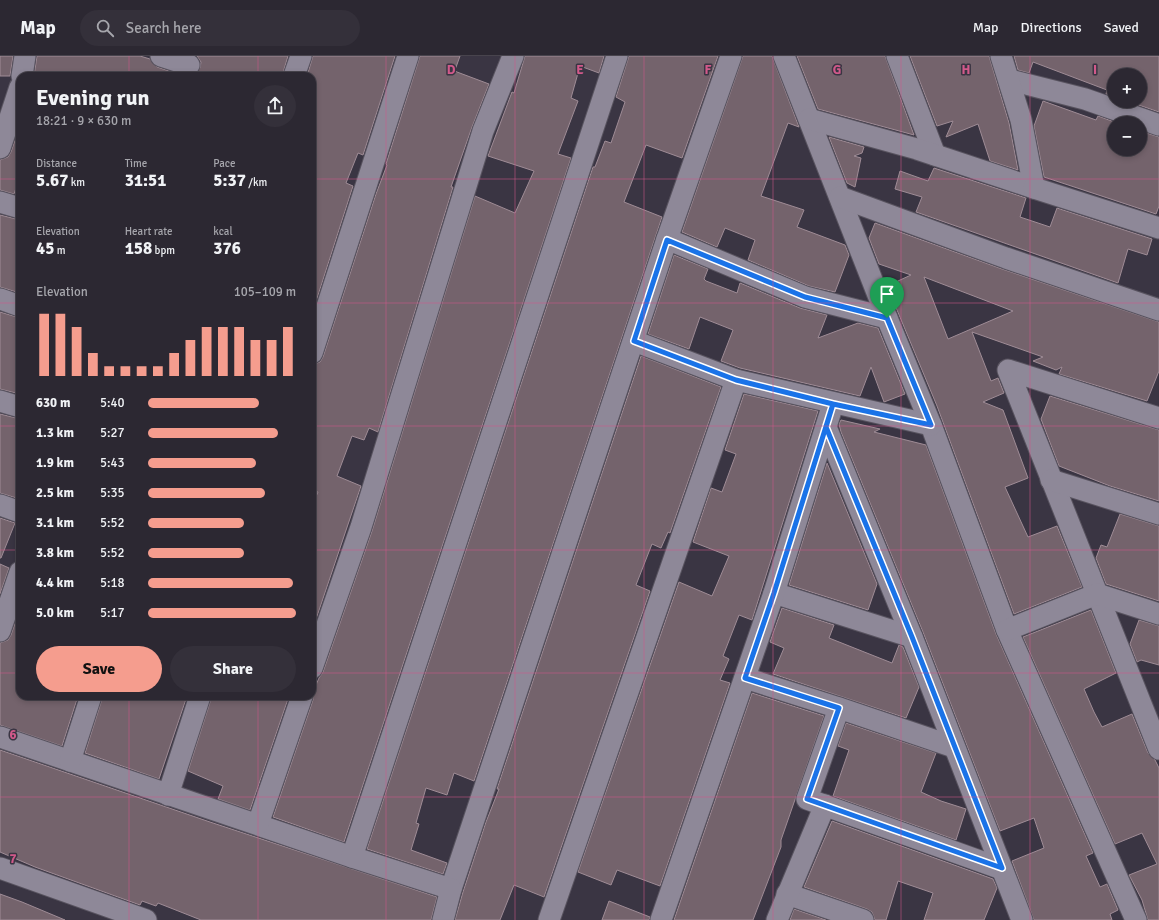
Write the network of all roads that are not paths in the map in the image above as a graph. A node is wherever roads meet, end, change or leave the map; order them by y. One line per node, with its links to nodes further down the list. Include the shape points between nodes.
1 (25, 56): 12 (street)
2 (161, 56): 11 (street)
3 (301, 56): 13 (street)
4 (408, 56): 31 (street)
5 (513, 56): 51 (street, via 483,131 361,527)
6 (617, 56): 65 (street)
7 (731, 56): 26 (street)
8 (784, 56): 17 (street)
9 (897, 56): 20 (street)
10 (1001, 56): 14 (street)
11 (189, 66)
12 (23, 72)
13 (295, 72)
14 (1010, 80): 18 (street, via 1085,99); 21 (street, via 1021,120)
15 (16, 97): 16 (street)
16 (11, 109): 19 (street)
17 (809, 119): 20 (street); 22 (street)
18 (1159, 125)
19 (0, 148)
20 (935, 155): 21 (street)
21 (1034, 188): 25 (street)
22 (840, 197): 29 (street, via 1006,258); 30 (street)
23 (0, 202): 24 (street)
24 (16, 207)
25 (1159, 228)
26 (667, 240): 30 (street, via 805,297); 32 (street)
27 (0, 299): 28 (street)
28 (16, 305)
29 (1159, 310)
30 (887, 318): 38 (street)
31 (316, 341)
32 (634, 341): 33 (street); 68 (street)
33 (736, 380): 35 (street); 72 (street)
34 (0, 401): 36 (street)
35 (833, 404): 38 (street); 39 (street)
36 (16, 406)
37 (1159, 418): 40 (street, via 1008,370)
38 (931, 425): 49 (street)
39 (826, 427): 45 (street); 50 (street)
40 (1052, 480): 43 (street); 46 (street)
41 (0, 505): 42 (street)
42 (16, 511)
43 (1159, 514)
44 (16, 583): 48 (street)
45 (774, 593): 50 (street); 52 (street)
46 (1097, 594): 47 (street); 49 (street); 57 (street)
47 (1159, 614)
48 (1, 626)
49 (1007, 630): 77 (street)
50 (912, 637): 59 (street)
51 (316, 656)
52 (745, 678): 56 (street); 73 (street)
53 (90, 700): 61 (street)
54 (199, 700): 62 (street)
55 (301, 700): 64 (street)
56 (839, 708): 59 (street); 63 (street, via 807,799)
57 (1154, 724): 60 (street)
58 (0, 737): 61 (street)
59 (954, 747): 67 (street)
60 (1159, 749)
61 (70, 761): 62 (street)
62 (168, 795): 64 (street)
63 (825, 805): 67 (street); 69 (street)
64 (258, 824): 65 (street)
65 (352, 857): 68 (street)
66 (0, 868): 70 (street)
67 (1002, 868): 76 (street)
68 (451, 889): 71 (street)
69 (787, 894): 74 (street); 75 (street)
70 (146, 920)
71 (443, 920)
72 (549, 920)
73 (661, 920)
74 (777, 920)
75 (863, 920)
76 (1022, 920)
77 (1136, 920)

